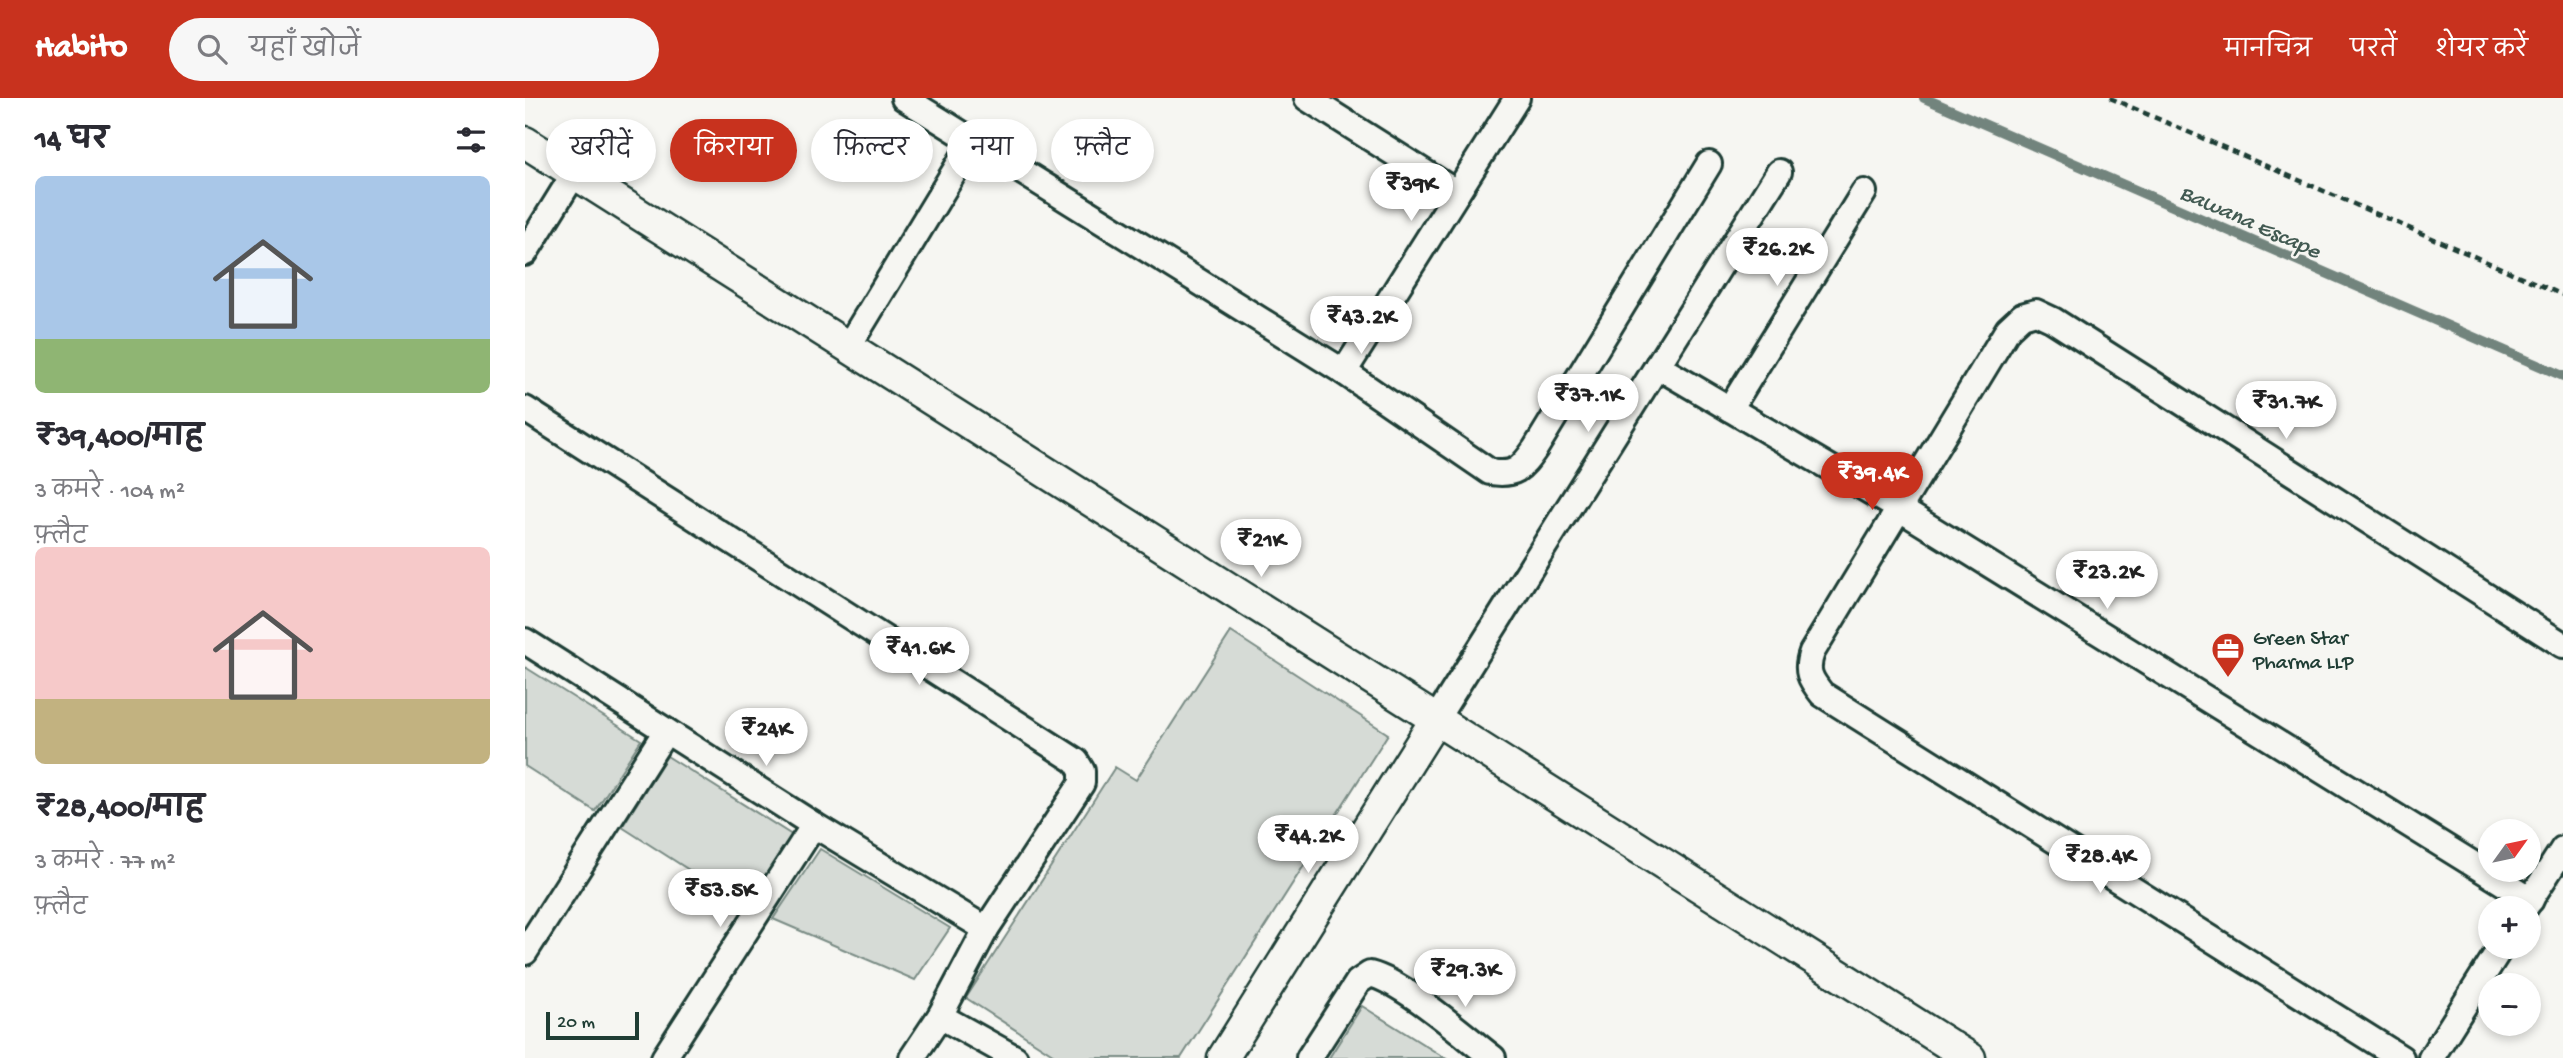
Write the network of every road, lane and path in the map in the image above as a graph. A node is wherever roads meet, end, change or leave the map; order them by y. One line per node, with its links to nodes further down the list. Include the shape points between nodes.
1 (904, 98): 5 (street)
2 (1307, 98): 15 (street)
3 (1517, 98): 15 (street)
4 (2110, 98): 17 (path)
5 (947, 125)
6 (525, 142): 7 (street)
7 (546, 156)
8 (1709, 164): 20 (street, via 1535,449 1517,470 1506,475 1490,472)
9 (1779, 172): 19 (street)
10 (1037, 181): 20 (street)
11 (569, 182): 16 (street)
12 (587, 182): 18 (street)
13 (948, 182): 18 (street)
14 (1864, 192): 22 (street)
15 (1457, 193): 20 (street)
16 (525, 253)
17 (2563, 295)
18 (848, 347): 26 (street)
19 (1657, 366): 22 (street); 26 (street)
20 (1344, 372)
21 (525, 409): 32 (street, via 1076,761 1082,783)
22 (1730, 409): 23 (street)
23 (1900, 509): 25 (street, via 2008,329 2036,312); 30 (street); 43 (street, via 1812,652 1807,665 1809,679 1822,694)
24 (525, 641): 27 (street)
25 (2563, 645)
26 (1436, 719): 39 (street); 42 (street)
27 (666, 731): 28 (street); 33 (street)
28 (814, 825): 32 (street); 36 (street)
29 (2563, 849): 31 (street)
30 (2515, 896)
31 (2533, 896)
32 (986, 929): 35 (street)
33 (525, 953)
34 (2493, 959): 44 (street)
35 (940, 1016): 37 (street); 38 (street)
36 (664, 1058)
37 (912, 1058)
38 (1015, 1058)
39 (1223, 1058)
40 (1309, 1058): 41 (street, via 1358,982 1370,974 1410,996)
41 (1493, 1058)
42 (1970, 1058)
43 (2401, 1058)
44 (2431, 1058)

